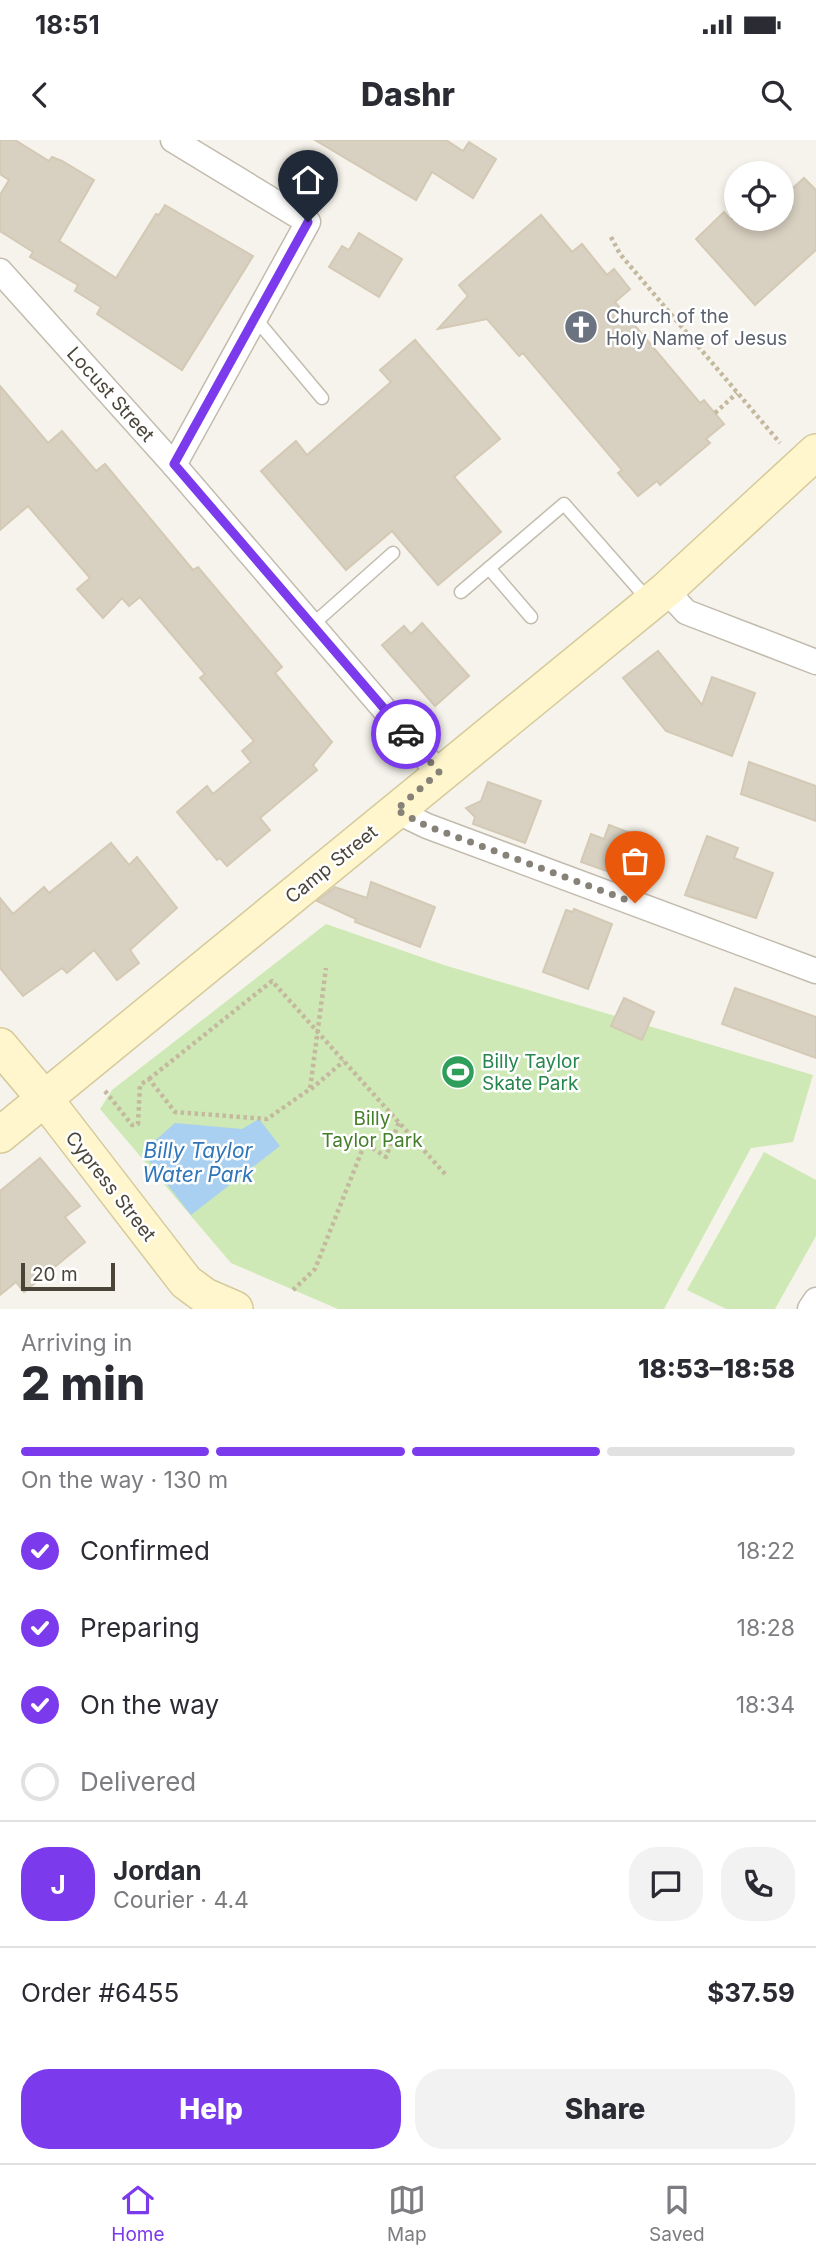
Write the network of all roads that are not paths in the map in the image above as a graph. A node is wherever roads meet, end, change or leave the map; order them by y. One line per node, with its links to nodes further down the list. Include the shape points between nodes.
1 (173, 140): 3 (street, via 308,222)
2 (0, 271): 6 (street, Locust Street)
3 (255, 318): 4 (lane); 6 (street)
4 (322, 398)
5 (799, 449): 10 (street, Camp Street)
6 (174, 464): 12 (street, Locust Street)
7 (393, 553): 12 (lane)
8 (489, 568): 9 (lane); 10 (lane, via 564,504); 11 (lane)
9 (461, 592)
10 (658, 596): 13 (street, via 686,612); 14 (street, Camp Street)
11 (531, 617)
12 (312, 625): 14 (street, Locust Street)
13 (816, 662)
14 (439, 772): 15 (street, Camp Street)
15 (396, 810): 16 (street, via 427,826); 18 (street, Camp Street)
16 (816, 971)
17 (0, 1046): 18 (street, Cypress Street)
18 (44, 1098): 19 (street, Camp Street); 21 (street, Cypress Street, via 186,1282)
19 (0, 1135)
20 (816, 1300): 22 (street)
21 (235, 1309)
22 (810, 1309)

